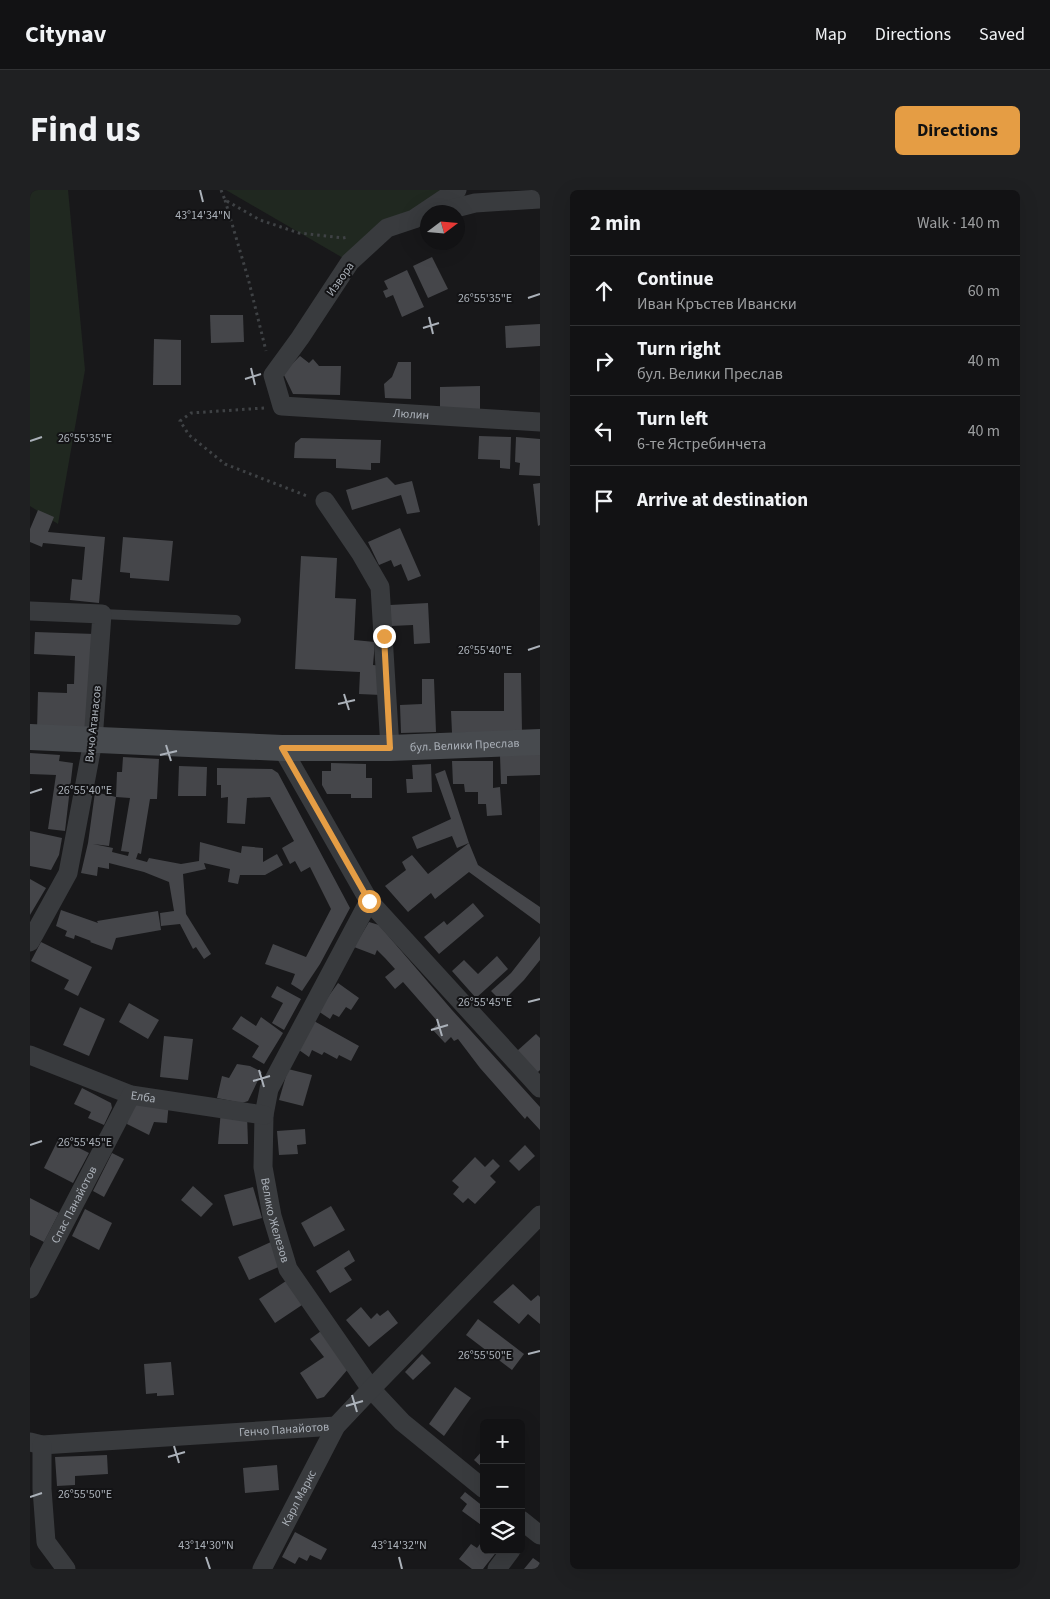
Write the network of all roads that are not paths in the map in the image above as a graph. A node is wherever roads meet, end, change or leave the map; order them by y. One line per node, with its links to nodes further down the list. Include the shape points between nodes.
1 (458, 190): 3 (street, Извора)
2 (540, 199): 4 (street)
3 (438, 205)
4 (465, 206)
5 (420, 218): 6 (street, Извора, via 387,228 350,262 273,375)
6 (282, 406): 7 (street, Люлин)
7 (540, 422)
8 (325, 501): 16 (street, via 380,587)
9 (30, 611): 10 (street)
10 (102, 614): 11 (lane); 13 (street, Вичо Атанасов)
11 (236, 620)
12 (30, 737): 13 (main road, бул. Велики Преслав)
13 (93, 741): 15 (main road, бул. Велики Преслав); 18 (street, Вичо Атанасов, via 68,873)
14 (540, 742): 16 (main road, бул. Велики Преслав)
15 (282, 748): 16 (main road, бул. Велики Преслав); 17 (street)
16 (390, 748)
17 (369, 901): 20 (street); 22 (street, Велико Железов, via 269,1089)
18 (30, 942)
19 (30, 1055): 21 (street, Елба)
20 (540, 1088)
21 (131, 1095): 22 (street, Елба); 24 (street, Спас Панайотов)
22 (264, 1115): 25 (street, Велико Железов, via 263,1167 272,1216 288,1269)
23 (540, 1215): 25 (street, Генчо Панайотов)
24 (30, 1289)
25 (371, 1389): 26 (street, Генчо Панайотов); 28 (street, Велико Железов, via 402,1422)
26 (336, 1426): 27 (street, Генчо Панайотов); 31 (street, Карл Маркс)
27 (36, 1444): 30 (street, via 46,1542)
28 (480, 1486)
29 (508, 1554): 32 (street)
30 (66, 1569)
31 (262, 1569)
32 (498, 1569)

